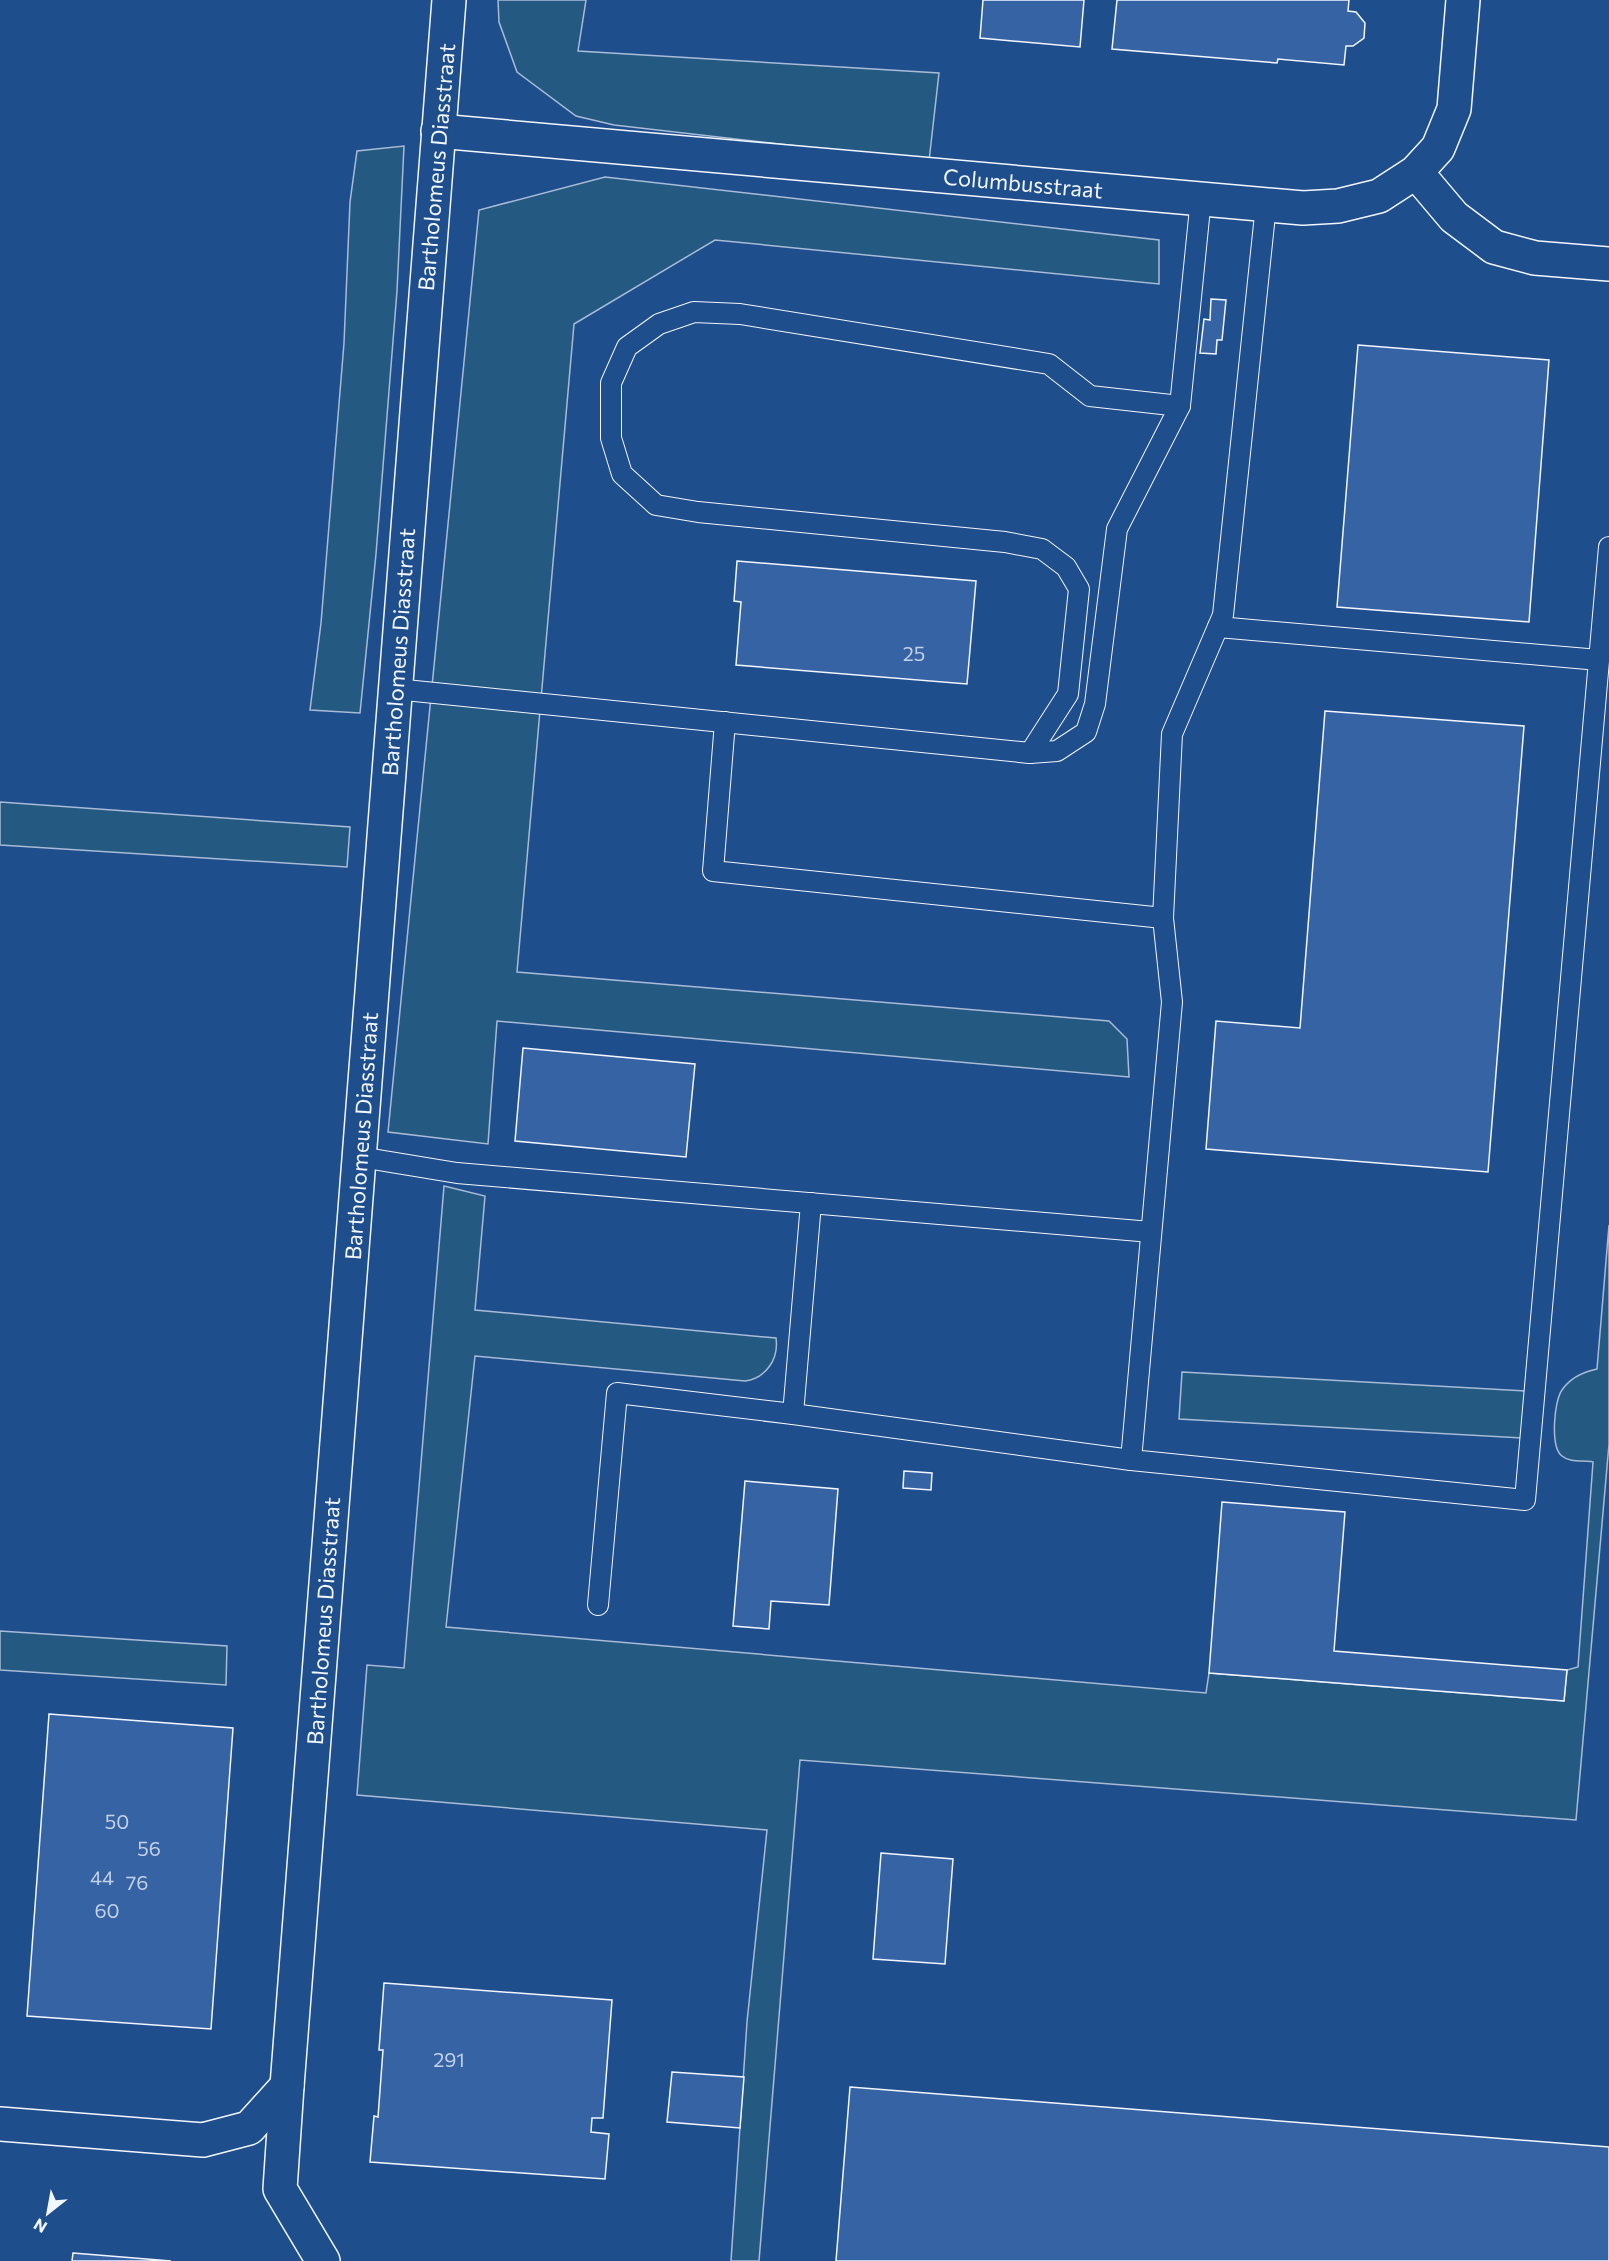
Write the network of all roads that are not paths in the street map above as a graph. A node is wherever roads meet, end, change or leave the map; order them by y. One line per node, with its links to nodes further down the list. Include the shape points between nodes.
1 (449, 0): 3 (street, Bartholomeus Diasstraat)
2 (1463, 0): 4 (street, Columbusstraat, via 1454,110 1438,148)
3 (438, 131): 5 (street, Columbusstraat); 12 (street, Bartholomeus Diasstraat)
4 (1416, 172): 6 (street, Columbusstraat, via 1379,196 1338,206); 7 (street, via 1454,217 1494,247 1536,258)
5 (1200, 198): 6 (street, Columbusstraat); 8 (lane)
6 (1266, 204): 10 (lane, via 1223,615)
7 (1609, 264)
8 (1179, 406): 14 (lane, via 1117,529 1095,704 1086,732 1057,751); 14 (lane, via 1090,396 1049,364 740,314 694,312 659,324 627,347 611,383 610,438 622,474 656,505 1005,542 1042,549 1066,567 1079,589 1068,694)
9 (1609, 547): 11 (lane)
10 (1218, 627): 11 (lane); 15 (lane, via 1172,734)
11 (1599, 660): 20 (lane, via 1525,1500)
12 (395, 689): 13 (lane); 16 (street, Bartholomeus Diasstraat)
13 (725, 722): 14 (lane); 15 (lane, via 713,872)
14 (1030, 753)
15 (1163, 918): 18 (lane, via 1172,1002)
16 (360, 1157): 17 (lane, via 458,1173); 22 (street, Bartholomeus Diasstraat)
17 (811, 1203): 18 (lane); 19 (lane)
18 (1151, 1232): 20 (lane)
19 (793, 1414): 20 (lane); 21 (lane, via 617,1393)
20 (1131, 1460)
21 (598, 1605)
22 (287, 2086): 23 (street, via 249,2128 203,2140); 24 (street, Bartholomeus Diasstraat, via 280,2189)
23 (0, 2124)
24 (323, 2261)

